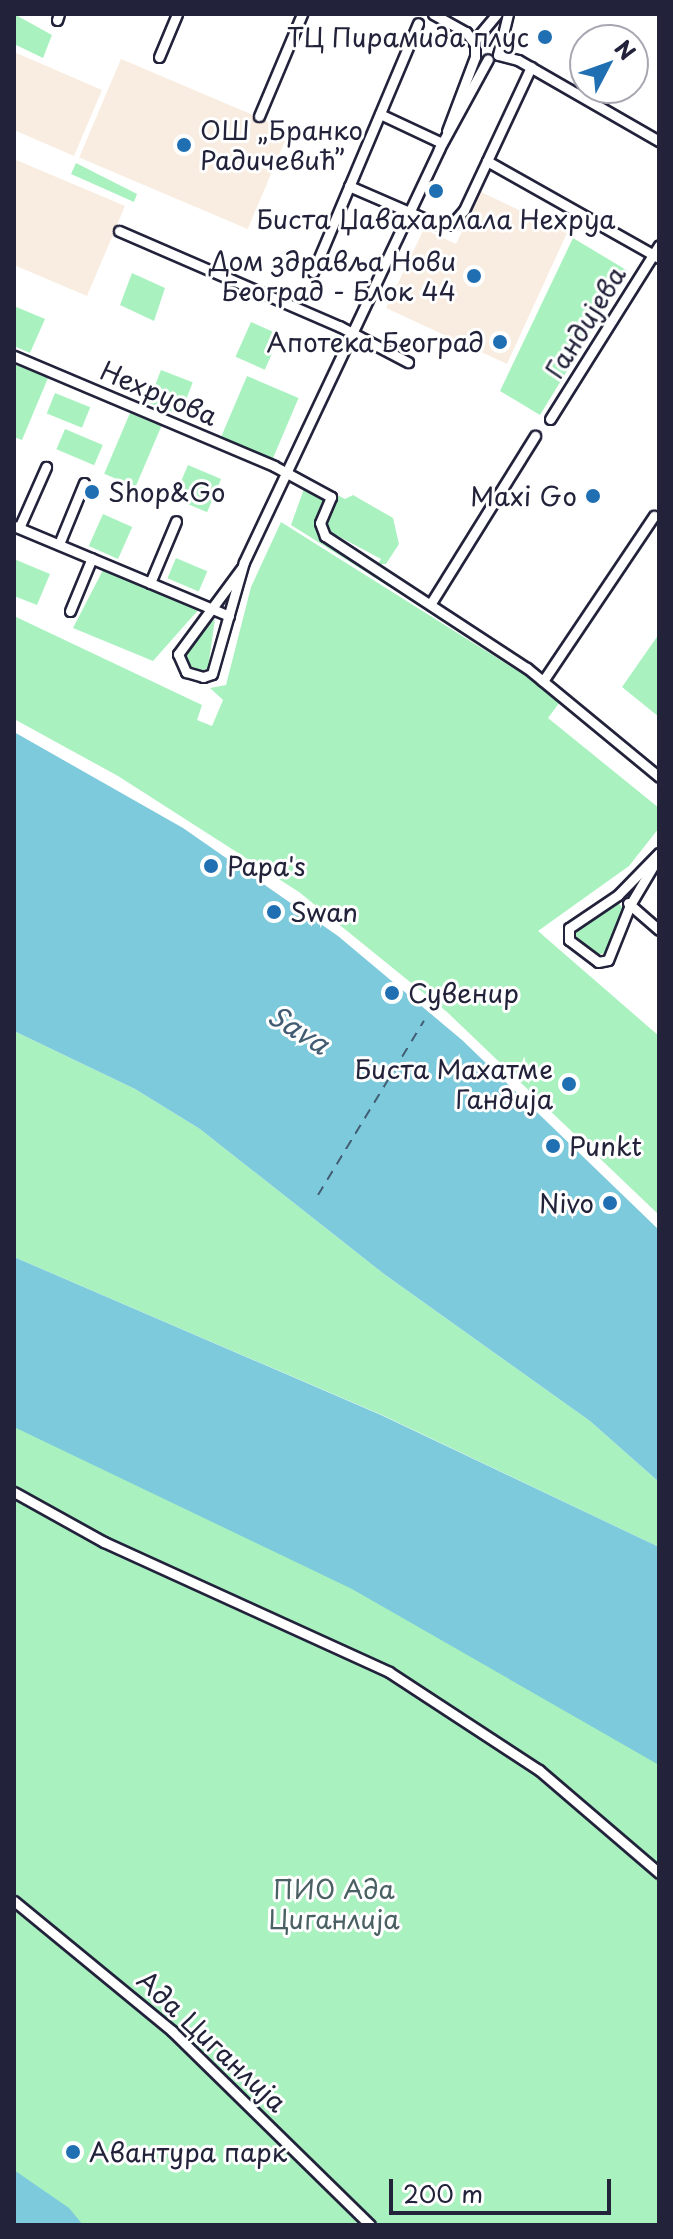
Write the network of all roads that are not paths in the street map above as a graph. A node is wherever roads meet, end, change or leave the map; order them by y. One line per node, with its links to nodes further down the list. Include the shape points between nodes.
1 (177, 14): 9 (street)
2 (302, 14): 12 (street)
3 (433, 14): 7 (street)
4 (497, 14): 7 (street)
5 (508, 14): 8 (street)
6 (418, 23): 11 (street)
7 (479, 39): 8 (street); 8 (street); 13 (street)
8 (500, 50): 10 (street); 13 (street)
9 (159, 57)
10 (531, 67): 14 (street); 15 (street)
11 (380, 114): 13 (street); 16 (street)
12 (259, 116)
13 (444, 139): 17 (street)
14 (659, 141)
15 (487, 161): 17 (street, via 451,225); 19 (street)
16 (349, 186): 17 (street); 20 (street)
17 (409, 212): 21 (street)
18 (119, 231): 21 (street)
19 (657, 252): 24 (street, Гандијева)
20 (313, 272)
21 (352, 332): 23 (street); 27 (street)
22 (14, 356): 27 (street, Нехруова)
23 (408, 362)
24 (550, 419)
25 (535, 436): 36 (street)
26 (46, 467): 31 (street)
27 (286, 472): 34 (street); 36 (street, Нехруова, via 331,497 320,523 325,536)
28 (84, 483): 32 (street)
29 (654, 516): 40 (street)
30 (176, 521): 35 (street)
31 (17, 527): 32 (street)
32 (59, 544): 33 (street)
33 (92, 558): 35 (street); 38 (street)
34 (241, 569): 37 (street); 39 (street)
35 (150, 583): 37 (street)
36 (431, 603): 40 (street, Нехруова)
37 (214, 610): 39 (street); 39 (street, via 178,654 186,672 212,674)
38 (70, 611)
39 (229, 616)
40 (543, 681): 41 (street)
41 (659, 777)
42 (659, 855): 43 (street); 44 (street)
43 (618, 895): 44 (street); 44 (street, via 569,928 572,943 598,962 608,960)
44 (630, 905): 45 (street)
45 (659, 930)
46 (14, 1492): 47 (street, via 104,1542 389,1672 539,1770)
47 (659, 1873)
48 (14, 1901): 49 (street, Ада Циганлија, via 165,2024)
49 (370, 2225)

